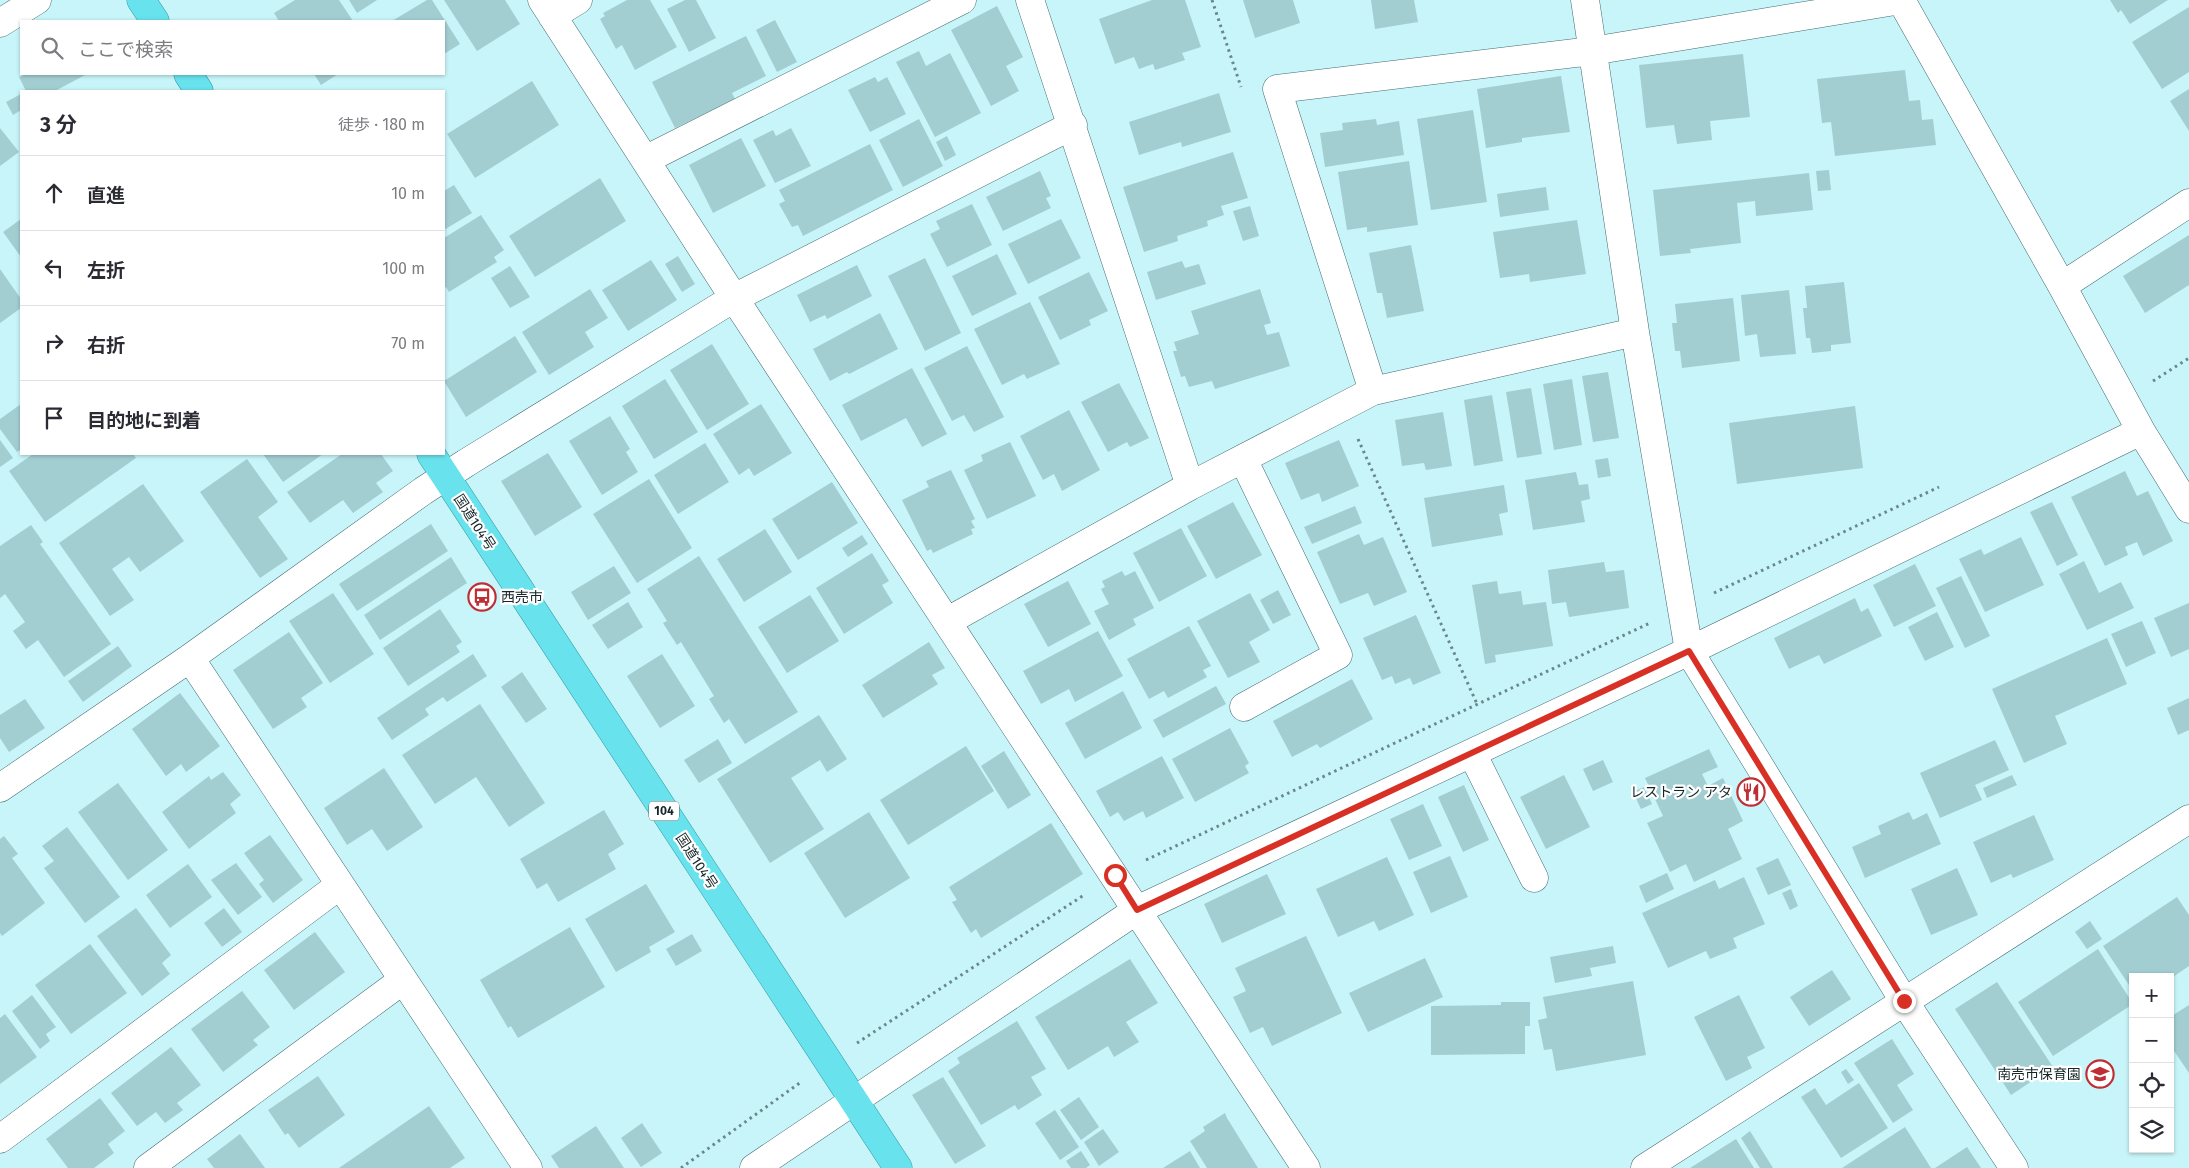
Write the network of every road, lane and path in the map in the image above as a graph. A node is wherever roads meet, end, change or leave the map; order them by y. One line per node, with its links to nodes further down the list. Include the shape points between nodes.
1 (37, 0): 10 (street)
2 (141, 0): 9 (highway)
3 (578, 0): 8 (street)
4 (962, 0): 15 (street)
5 (1030, 0): 14 (street)
6 (1585, 0): 11 (street)
7 (1901, 0): 11 (street); 17 (street)
8 (547, 8): 15 (street)
9 (154, 20)
10 (0, 23)
11 (1592, 51): 19 (street); 20 (street, via 1277,89)
12 (189, 75): 13 (highway)
13 (199, 90)
14 (1073, 125): 18 (street); 24 (street)
15 (646, 160): 18 (street)
16 (2189, 203): 17 (street)
17 (2062, 286): 21 (street)
18 (734, 298): 23 (street); 26 (street)
19 (1635, 332): 20 (street); 27 (street)
20 (1373, 391): 22 (street)
21 (2141, 431): 25 (street); 27 (street)
22 (1242, 459): 24 (street); 29 (street, via 1338,655)
23 (438, 465): 28 (street); 38 (highway, 国道104号 / 104)
24 (1190, 486): 26 (street)
25 (2189, 509)
26 (948, 621): 35 (street)
27 (1689, 651): 30 (street); 37 (street)
28 (190, 658): 31 (street); 34 (street)
29 (1244, 707)
30 (1472, 753): 33 (street); 35 (street)
31 (0, 788)
32 (2189, 819): 37 (street)
33 (1534, 878)
34 (340, 885): 36 (street); 40 (street)
35 (1137, 910): 39 (street); 46 (street)
36 (403, 980): 41 (street); 42 (street)
37 (1904, 1001): 47 (street); 48 (street)
38 (829, 1063): 39 (highway, 国道104号 / 104); 43 (path)
39 (854, 1101): 44 (street); 45 (highway, 国道104号 / 104)
40 (0, 1140)
41 (148, 1168)
42 (528, 1168)
43 (681, 1168)
44 (754, 1168)
45 (898, 1168)
46 (1306, 1168)
47 (1645, 1168)
48 (2014, 1168)

